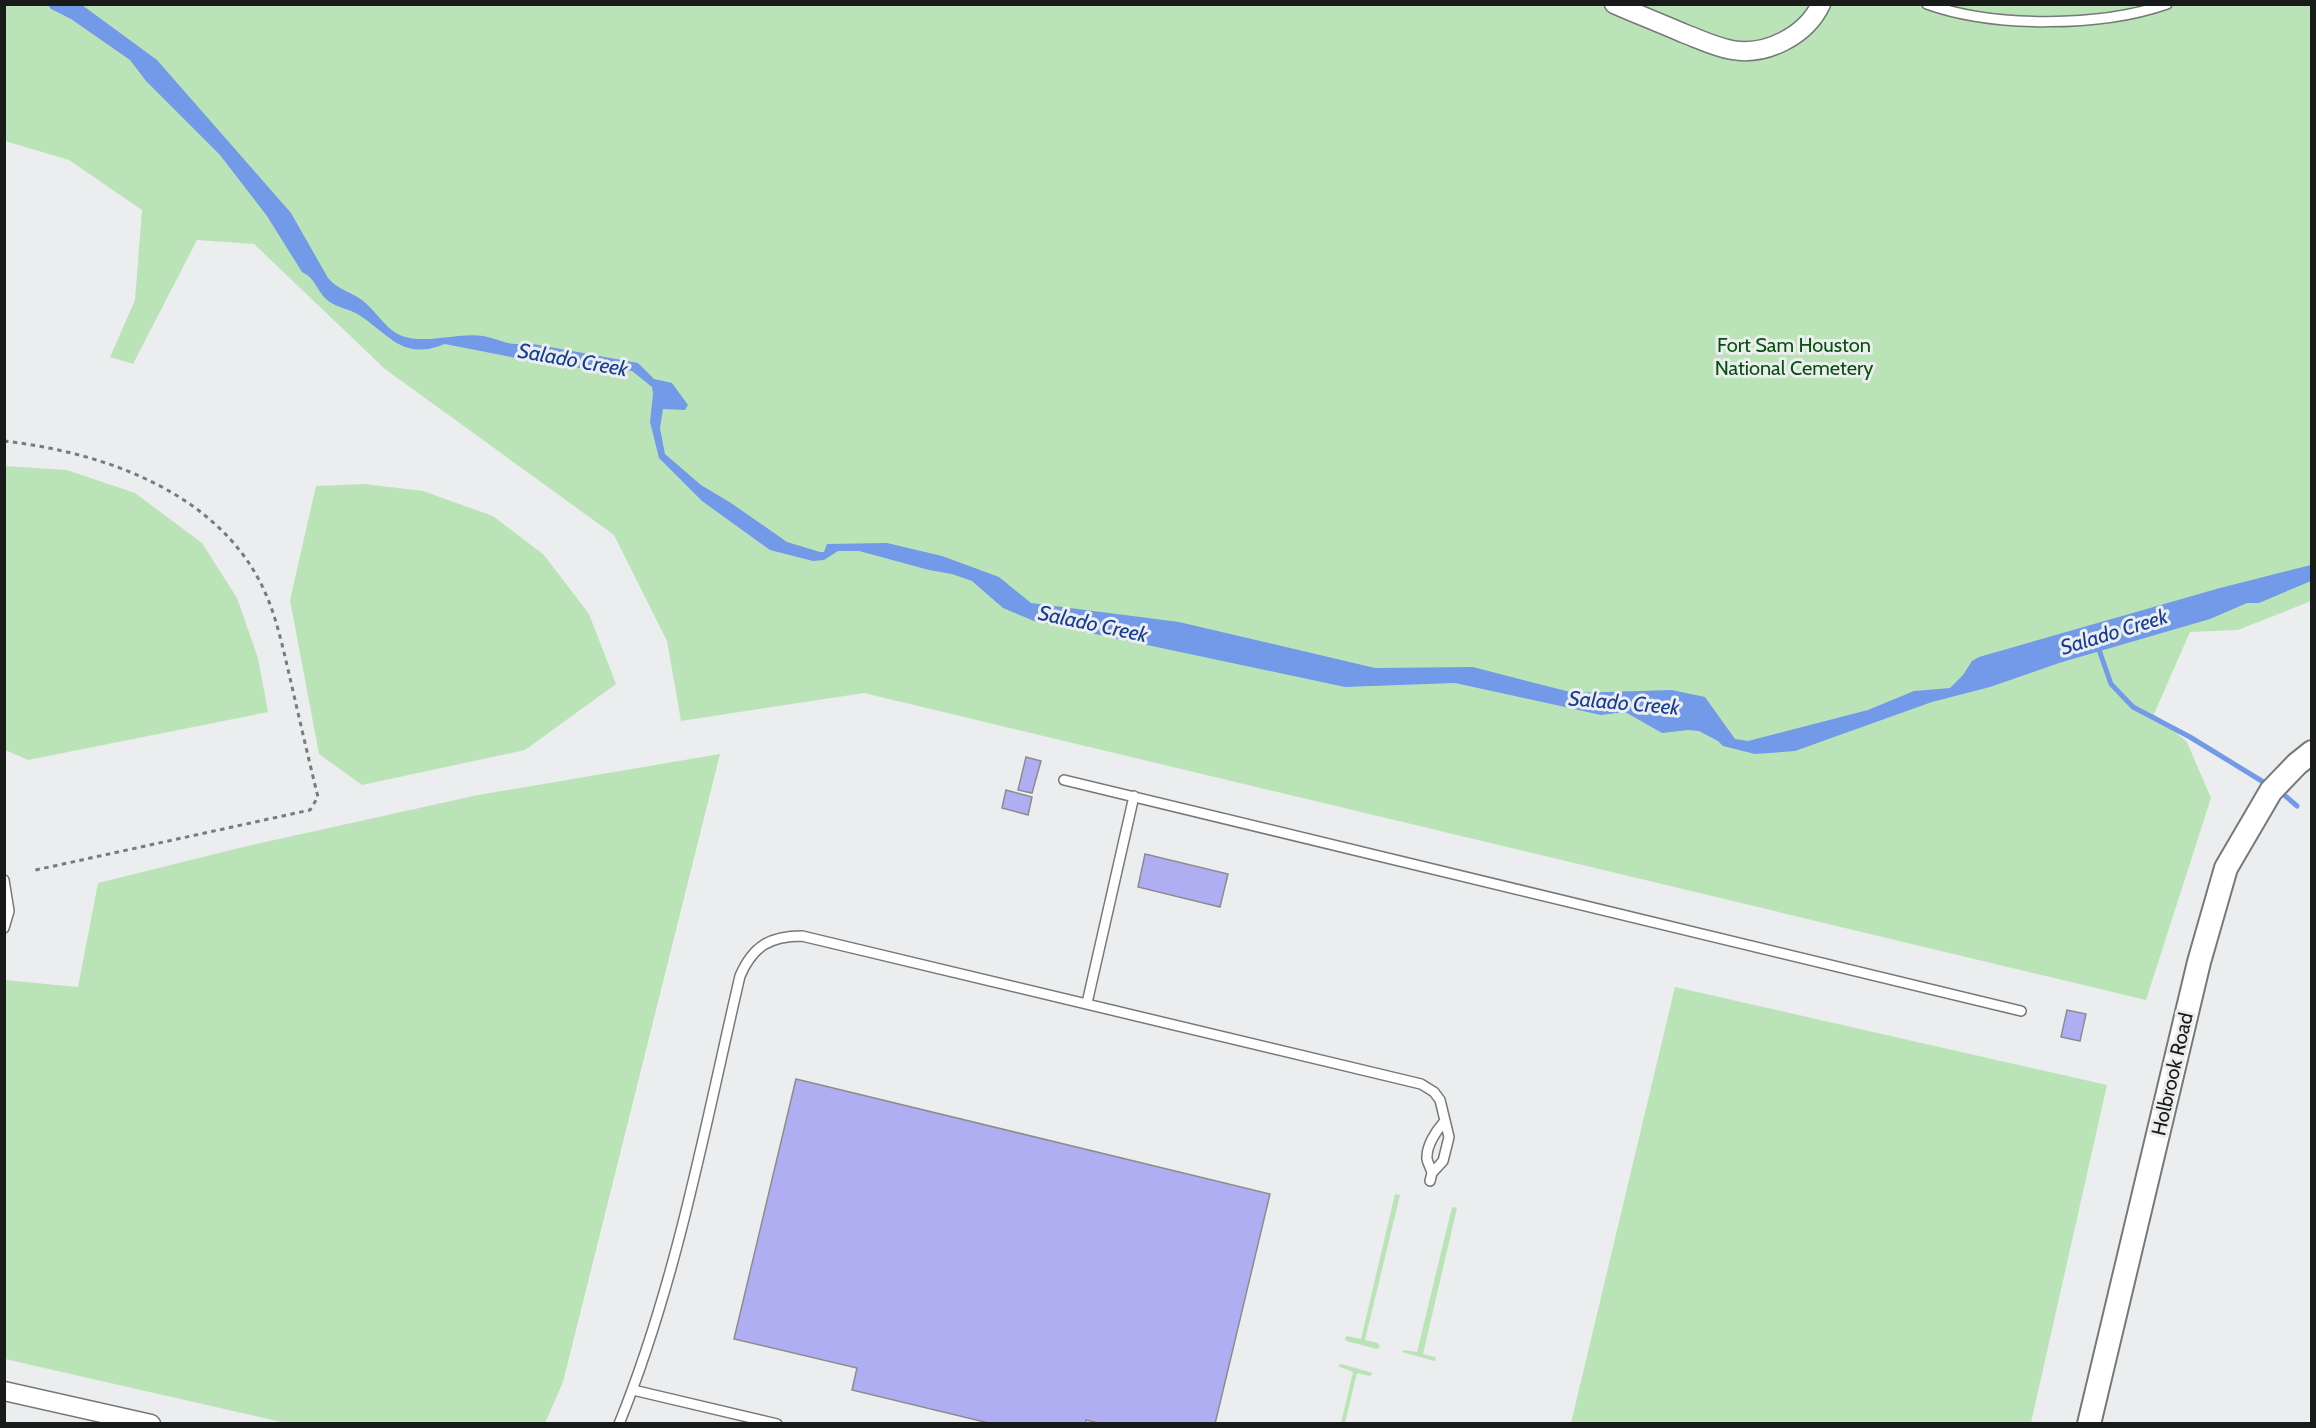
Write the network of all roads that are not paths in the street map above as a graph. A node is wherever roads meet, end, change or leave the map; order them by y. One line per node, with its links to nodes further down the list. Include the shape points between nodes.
1 (1614, 4): 2 (street, via 1733,51 1783,43 1804,29)
2 (1821, 4)
3 (1927, 4): 4 (lane, via 1988,18 2037,21 2092,20 2145,12)
4 (2167, 4)
5 (2312, 752): 18 (street, Holbrook Road, via 2271,791 2226,868 2201,952)
6 (1064, 780): 7 (lane)
7 (1134, 796): 10 (lane); 11 (lane)
8 (4, 880): 9 (lane, via 9,911)
9 (4, 928)
10 (1087, 1003): 12 (lane, via 1421,1084 1440,1100); 13 (lane, via 802,936 785,936 756,951 740,976 669,1276)
11 (2021, 1011)
12 (1444, 1122): 12 (lane, via 1449,1137 1446,1151 1431,1177 1427,1158 1433,1137)
13 (633, 1390): 16 (lane); 17 (lane)
14 (4, 1391): 15 (street)
15 (151, 1424)
16 (619, 1424)
17 (777, 1424)
18 (2089, 1424)

